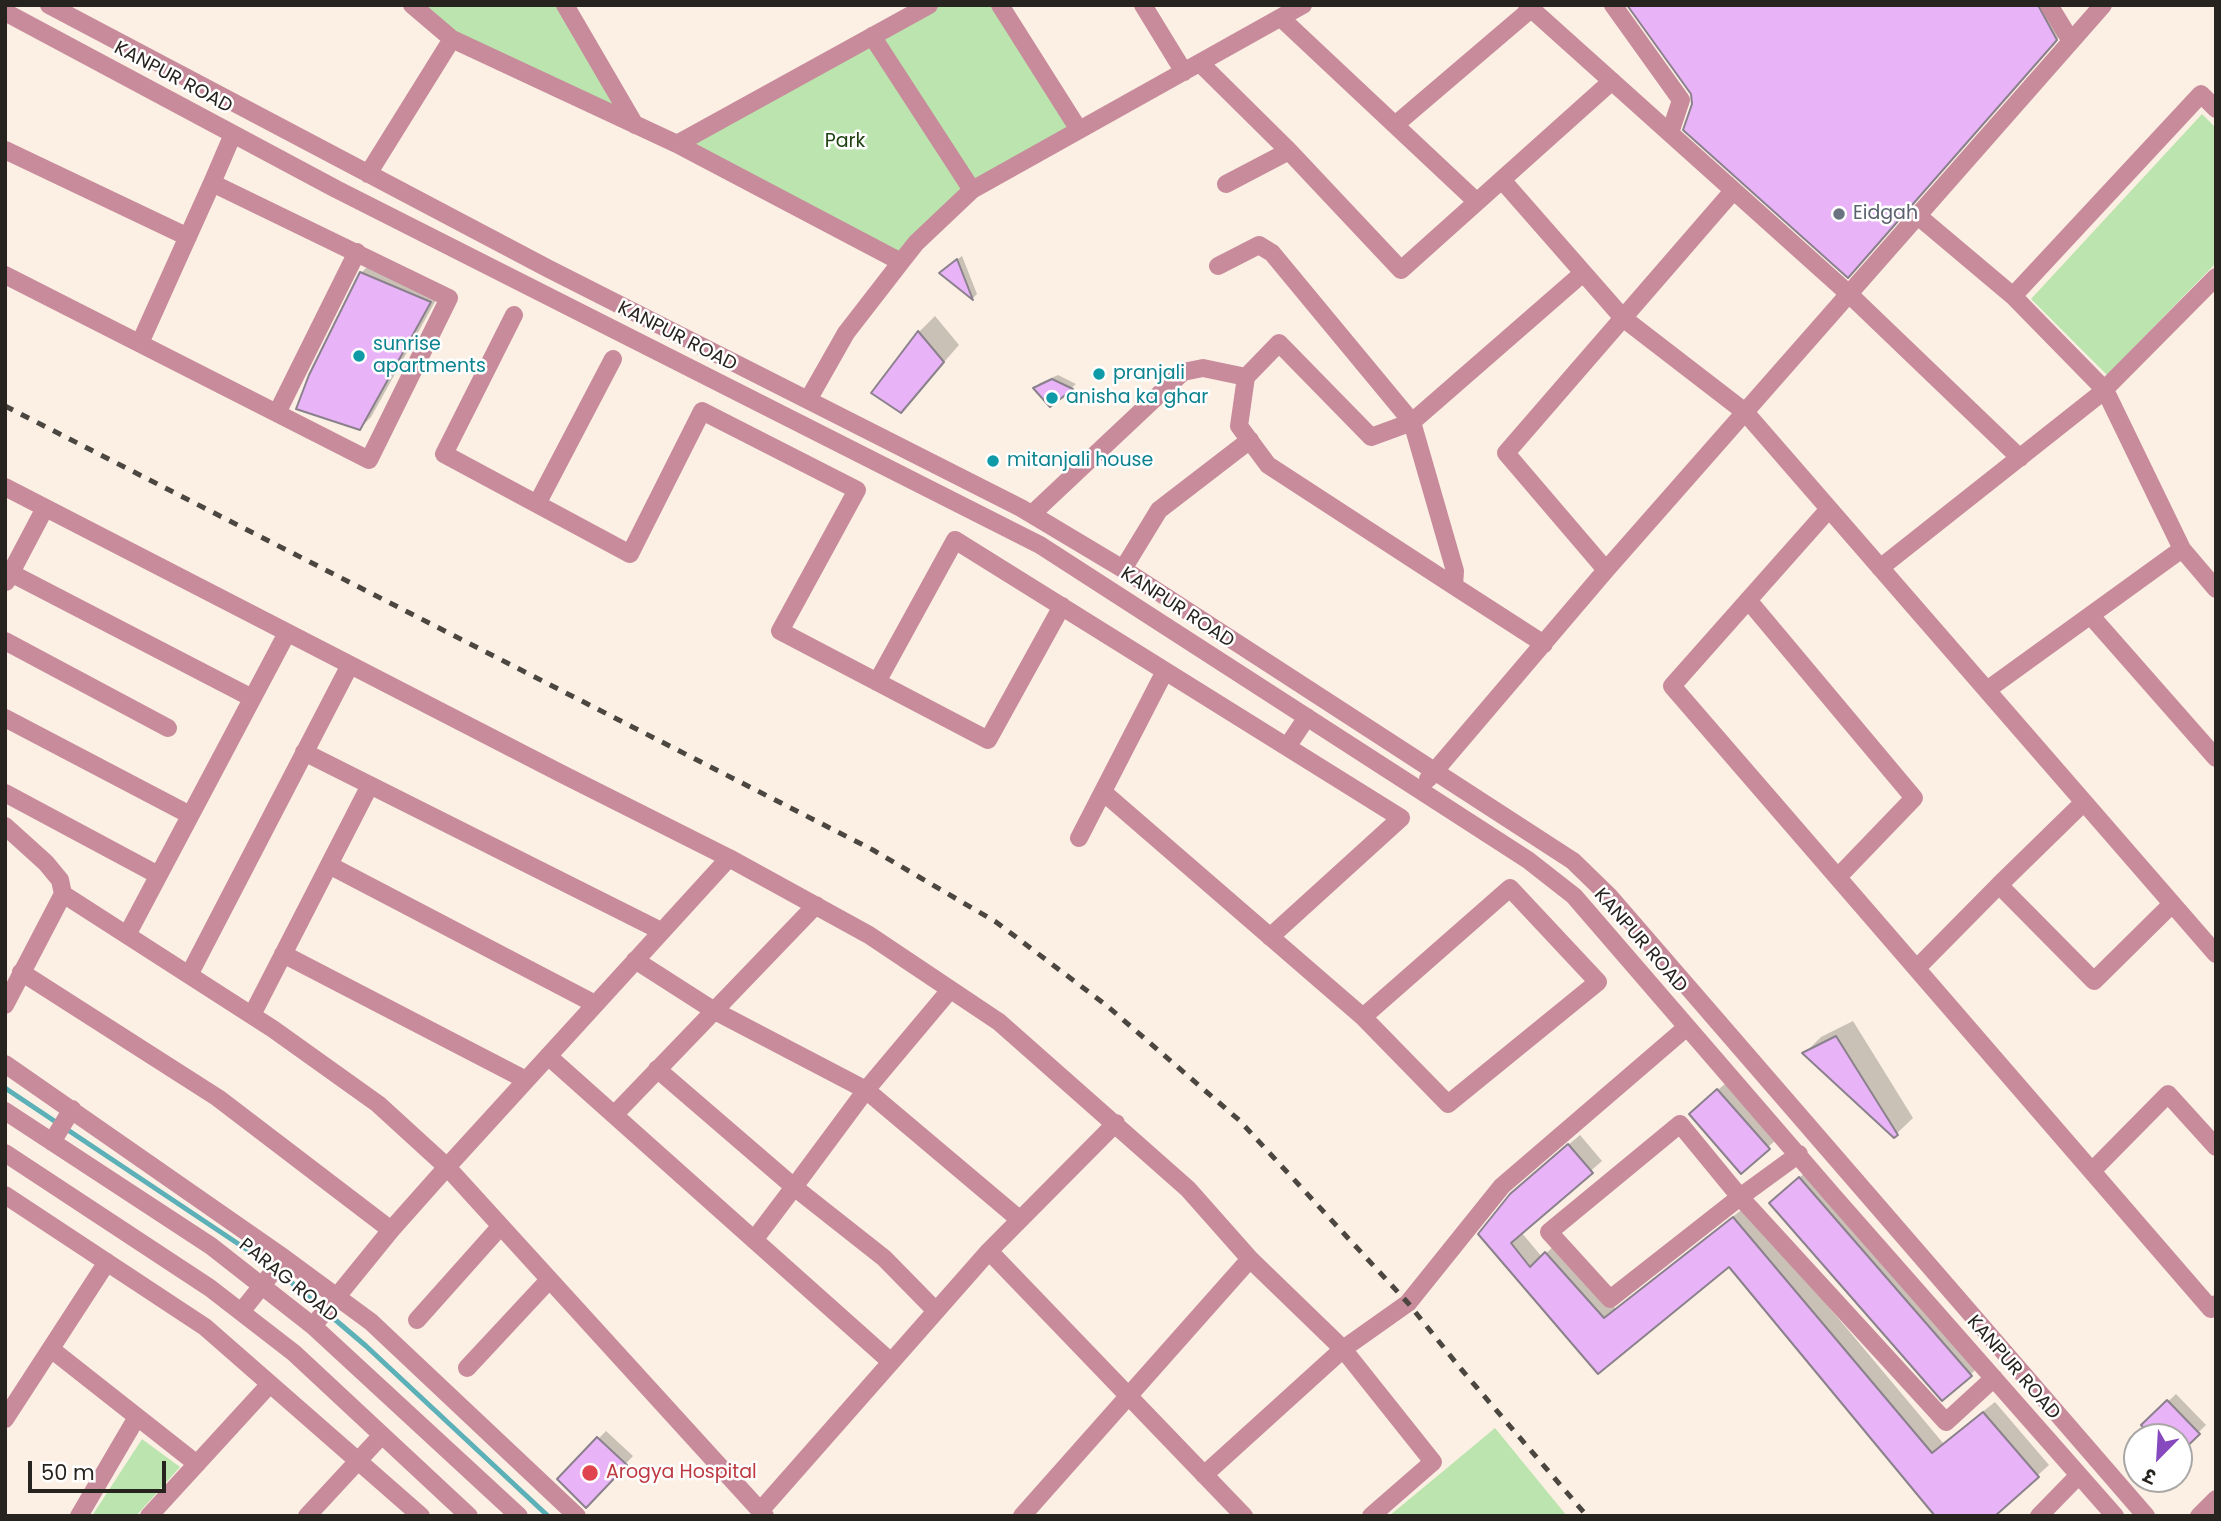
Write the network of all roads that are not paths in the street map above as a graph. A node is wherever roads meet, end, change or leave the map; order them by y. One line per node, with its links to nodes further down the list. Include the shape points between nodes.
1 (48, 5): 29 (street)
2 (412, 5): 15 (street)
3 (565, 5): 21 (street)
4 (929, 5): 14 (street)
5 (1000, 5): 23 (street)
6 (1143, 5): 18 (street)
7 (1303, 5): 13 (street)
8 (1613, 5): 24 (street, via 1681,100)
9 (2049, 5): 16 (street)
10 (2103, 5): 16 (street)
11 (1529, 7): 19 (street); 22 (street)
12 (5, 12): 25 (street, KANPUR ROAD)
13 (1280, 18): 17 (street); 22 (street)
14 (872, 36): 26 (street); 33 (street)
15 (452, 39): 21 (street); 29 (street)
16 (2071, 41): 36 (street)
17 (1200, 63): 18 (street); 28 (street)
18 (1184, 72): 23 (street)
19 (1612, 81): 24 (street); 30 (street)
20 (2216, 109): 45 (street, via 2201,94)
21 (635, 125): 26 (street)
22 (1395, 125): 35 (street)
23 (1079, 130): 33 (street)
24 (1670, 133): 34 (street)
25 (233, 134): 31 (street); 54 (street, KANPUR ROAD)
26 (677, 144): 39 (street)
27 (5, 150): 37 (street)
28 (1289, 151): 32 (street); 35 (street, via 1401,270)
29 (368, 174): 52 (street)
30 (1502, 180): 35 (street); 41 (street)
31 (212, 183): 37 (street); 38 (street)
32 (1226, 184)
33 (972, 190): 39 (street)
34 (1733, 191): 44 (street); 47 (street)
35 (1476, 202)
36 (1918, 216): 44 (street); 45 (street)
37 (188, 237): 48 (street)
38 (357, 252): 56 (street); 56 (street, via 449,298 369,460)
39 (901, 262): 53 (street, via 846,333)
40 (1218, 266): 57 (street, via 1259,244 1272,253)
41 (1583, 273): 47 (street); 57 (street)
42 (5, 275): 48 (street)
43 (2216, 277): 51 (street)
44 (1849, 294): 55 (street); 60 (street)
45 (2013, 296): 51 (street)
46 (514, 315): 63 (street, via 444,454)
47 (1623, 318): 55 (street); 70 (street, via 1506,453)
48 (140, 343): 56 (street)
49 (612, 359): 63 (street)
50 (1246, 377): 57 (street, via 1279,343 1371,437); 58 (street, via 1239,426); 66 (street, via 1203,368 1183,372)
51 (2105, 390): 60 (street); 67 (street)
52 (790, 391): 53 (street); 54 (street)
53 (808, 400): 59 (street)
54 (778, 412): 61 (street, KANPUR ROAD)
55 (1745, 412): 65 (street); 70 (street)
56 (277, 413)
57 (1412, 422): 72 (street, via 1455,570)
58 (1250, 440): 69 (street, via 1159,510); 72 (street, via 1268,465)
59 (890, 442): 61 (street); 66 (street)
60 (2020, 458): 68 (street)
61 (878, 463): 85 (street, KANPUR ROAD, via 1040,545)
62 (5, 487): 64 (street)
63 (537, 504): 82 (street, via 630,554 702,411 857,490 780,631)
64 (45, 508): 71 (street); 77 (street)
65 (1829, 509): 68 (street); 74 (street)
66 (1032, 514): 69 (street)
67 (2182, 549): 73 (street); 76 (street)
68 (1880, 568): 83 (street)
69 (1123, 569): 91 (street)
70 (1606, 570): 79 (street)
71 (7, 575): 84 (street)
72 (1454, 586): 79 (street)
73 (2216, 589)
74 (1748, 600): 103 (street, via 1672,686); 103 (street, via 1914,798)
75 (1062, 606): 81 (street); 82 (street, via 988,740); 82 (street, via 955,540)
76 (2091, 616): 83 (street); 90 (street)
77 (286, 633): 80 (street); 84 (street)
78 (5, 641): 87 (street)
79 (1544, 644): 91 (street)
80 (349, 665): 89 (street); 100 (street)
81 (1165, 671): 88 (street); 94 (street)
82 (877, 682)
83 (1987, 690): 96 (street)
84 (252, 698): 97 (street)
85 (1307, 717): 88 (street); 93 (street, KANPUR ROAD)
86 (5, 718): 97 (street)
87 (169, 728)
88 (1287, 747): 110 (street, via 1401,818)
89 (304, 752): 92 (street); 116 (street)
90 (2216, 758)
91 (1435, 771): 93 (street); 138 (street, via 1573,861 1609,896)
92 (370, 786): 101 (street); 108 (street)
93 (1419, 790): 123 (street, KANPUR ROAD, via 1528,860 1574,896)
94 (1103, 792): 99 (street); 110 (street)
95 (5, 793): 102 (street)
96 (2084, 802): 104 (street); 106 (street)
97 (190, 815): 102 (street)
98 (5, 826): 105 (street, via 53,871)
99 (1079, 838)
100 (729, 858): 107 (street); 108 (street)
101 (329, 865): 111 (street); 119 (street)
102 (158, 875): 109 (street)
103 (1838, 877): 114 (street)
104 (1999, 885): 106 (street, via 2094,981); 114 (street)
105 (62, 894): 109 (street); 115 (street)
106 (2172, 904): 112 (street)
107 (816, 905): 117 (street); 120 (street)
108 (661, 932): 113 (street)
109 (127, 936): 116 (street)
110 (1270, 937): 122 (street)
111 (283, 954): 121 (street); 127 (street)
112 (2216, 954)
113 (635, 960): 119 (street); 120 (street)
114 (1917, 968): 139 (street)
115 (21, 972): 118 (street); 146 (street, via 218,1098)
116 (188, 975): 121 (street)
117 (950, 990): 128 (street); 132 (street, via 999,1021)
118 (5, 1004)
119 (595, 1004): 124 (street)
120 (713, 1010): 126 (street); 128 (street)
121 (252, 1016): 137 (street, via 378,1104)
122 (1363, 1017): 122 (street, via 1448,1104 1598,982 1510,888)
123 (1686, 1027): 136 (street, KANPUR ROAD); 161 (street, via 1502,1186 1408,1303)
124 (548, 1056): 127 (street); 131 (street)
125 (5, 1064): 129 (street)
126 (657, 1069): 131 (street); 141 (street)
127 (526, 1080): 137 (street)
128 (866, 1090): 141 (street); 144 (street)
129 (72, 1110): 133 (street); 149 (street)
130 (5, 1111): 133 (street, PARAG ROAD)
131 (614, 1115): 147 (street)
132 (1115, 1123): 144 (street); 150 (street, via 1188,1189)
133 (52, 1142): 153 (street, PARAG ROAD, via 211,1246)
134 (2216, 1147): 139 (street, via 2168,1094)
135 (5, 1153): 157 (street)
136 (1799, 1154): 140 (street, KANPUR ROAD); 143 (street)
137 (447, 1167): 145 (street); 146 (street)
138 (1846, 1170): 140 (street); 188 (street)
139 (2092, 1171): 155 (street, via 2211,1309)
140 (1823, 1184): 164 (street, KANPUR ROAD)
141 (794, 1187): 147 (street); 156 (street, via 884,1258)
142 (5, 1195): 151 (street)
143 (1740, 1197): 143 (street, via 1610,1299 1549,1232 1680,1124); 164 (street, via 1946,1422)
144 (1019, 1219): 148 (street)
145 (500, 1227): 152 (street); 158 (street)
146 (391, 1230): 154 (street)
147 (754, 1240): 162 (street)
148 (989, 1251): 156 (street); 166 (street)
149 (284, 1258): 153 (street); 154 (street)
150 (1250, 1259): 161 (street); 166 (street)
151 (107, 1262): 160 (street); 165 (street, via 205,1327)
152 (549, 1280): 163 (street); 175 (street)
153 (262, 1285): 157 (street); 159 (street, PARAG ROAD)
154 (337, 1296): 159 (street); 182 (street, via 371,1322)
155 (2216, 1304)
156 (936, 1311): 162 (street)
157 (241, 1312): 169 (street, via 294,1353)
158 (417, 1320)
159 (313, 1326): 181 (street, PARAG ROAD)
160 (51, 1349): 167 (street); 168 (street)
161 (1343, 1349): 172 (street); 185 (street, via 1433,1462)
162 (891, 1362): 175 (street)
163 (467, 1368)
164 (1994, 1378): 173 (street, KANPUR ROAD)
165 (270, 1384): 170 (street); 171 (street)
166 (1128, 1395): 172 (street); 183 (street)
167 (137, 1417): 171 (street); 176 (street)
168 (5, 1419)
169 (382, 1435): 170 (street); 180 (street)
170 (359, 1460): 178 (street); 179 (street)
171 (197, 1464): 177 (street)
172 (1205, 1475): 184 (street)
173 (2079, 1475): 186 (street); 187 (street, KANPUR ROAD)
174 (2216, 1499): 189 (street)
175 (762, 1513)
176 (79, 1516)
177 (149, 1516)
178 (307, 1516)
179 (421, 1516)
180 (469, 1516)
181 (519, 1516)
182 (577, 1516)
183 (1022, 1516)
184 (1244, 1516)
185 (1371, 1516)
186 (2039, 1516)
187 (2115, 1516)
188 (2146, 1516)
189 (2200, 1516)

